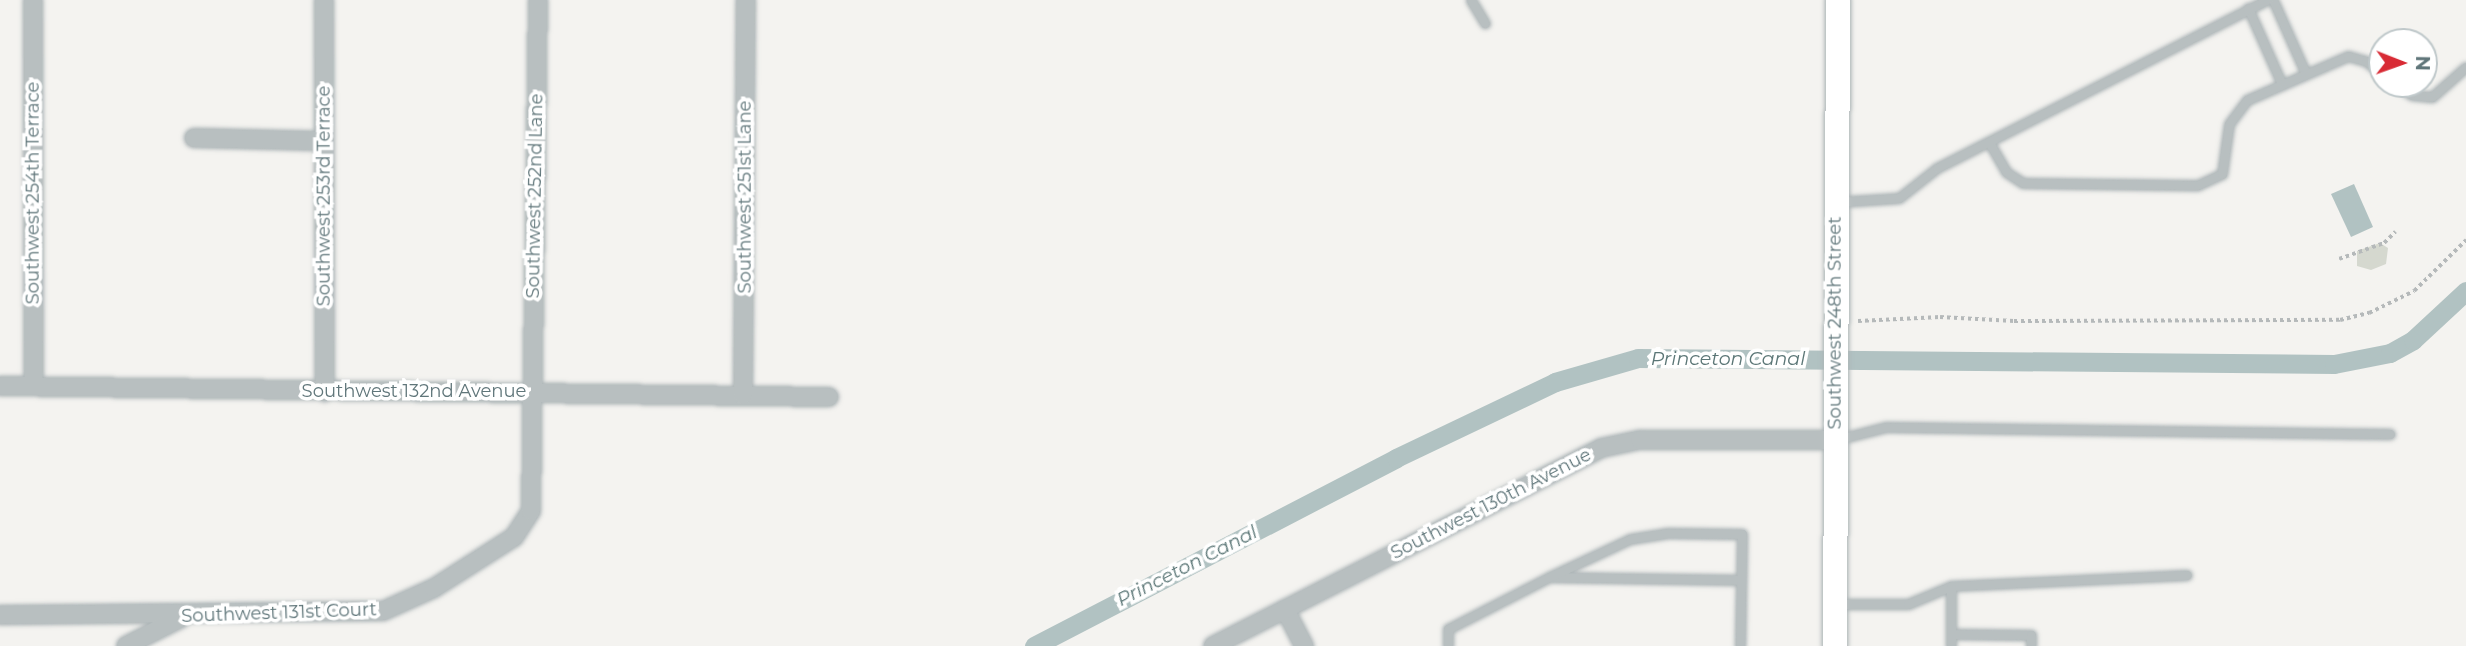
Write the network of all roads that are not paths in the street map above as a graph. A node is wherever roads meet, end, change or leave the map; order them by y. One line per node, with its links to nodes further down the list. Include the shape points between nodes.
1 (33, 0): 21 (street, Southwest 254th Terrace)
2 (324, 0): 17 (street, Southwest 253rd Terrace)
3 (538, 0): 23 (street, Southwest 252nd Lane)
4 (746, 0): 24 (street, Southwest 251st Lane)
5 (1471, 0): 10 (lane)
6 (1838, 0): 19 (street, Southwest 248th Street)
7 (2267, 0): 9 (lane)
8 (2273, 0): 13 (lane)
9 (2248, 8): 14 (lane); 18 (lane)
10 (1485, 23)
11 (2368, 63): 13 (lane, via 2348,56)
12 (2466, 67): 15 (lane)
13 (2305, 72): 14 (lane)
14 (2281, 82): 18 (lane, via 2235,112 2222,174 2199,185 2023,183 2007,172)
15 (2438, 92)
16 (194, 138): 17 (street)
17 (324, 141): 22 (street, Southwest 253rd Terrace)
18 (1989, 142): 19 (lane, via 1937,168 1899,198)
19 (1835, 202): 27 (street, Southwest 248th Street)
20 (0, 386): 21 (street, Southwest 132nd Avenue)
21 (34, 386): 22 (street, Southwest 132nd Avenue)
22 (325, 392): 23 (street, Southwest 132nd Avenue)
23 (531, 392): 24 (street, Southwest 132nd Avenue); 35 (street, Southwest 131st Court, via 531,511 514,537 434,588 383,611)
24 (743, 394): 25 (street, Southwest 132nd Avenue)
25 (829, 397)
26 (2390, 433): 27 (lane, via 1886,427)
27 (1834, 440): 32 (street, Southwest 248th Street); 33 (street, Southwest 130th Avenue, via 1640,440 1601,448)
28 (2187, 575): 31 (lane)
29 (1549, 578): 30 (lane); 30 (lane, via 1630,538 1742,534); 40 (lane, via 1448,629)
30 (1741, 580): 41 (lane)
31 (1951, 586): 32 (lane, via 1908,604); 36 (lane)
32 (1835, 604): 42 (street, Southwest 248th Street)
33 (1285, 609): 38 (street, Southwest 130th Avenue); 39 (street)
34 (0, 615): 35 (street, Southwest 131st Court)
35 (184, 616): 37 (street)
36 (1951, 634): 43 (lane); 44 (lane, via 2031,635)
37 (126, 646)
38 (1213, 646)
39 (1304, 646)
40 (1448, 646)
41 (1740, 646)
42 (1835, 646)
43 (1951, 646)
44 (2031, 646)

